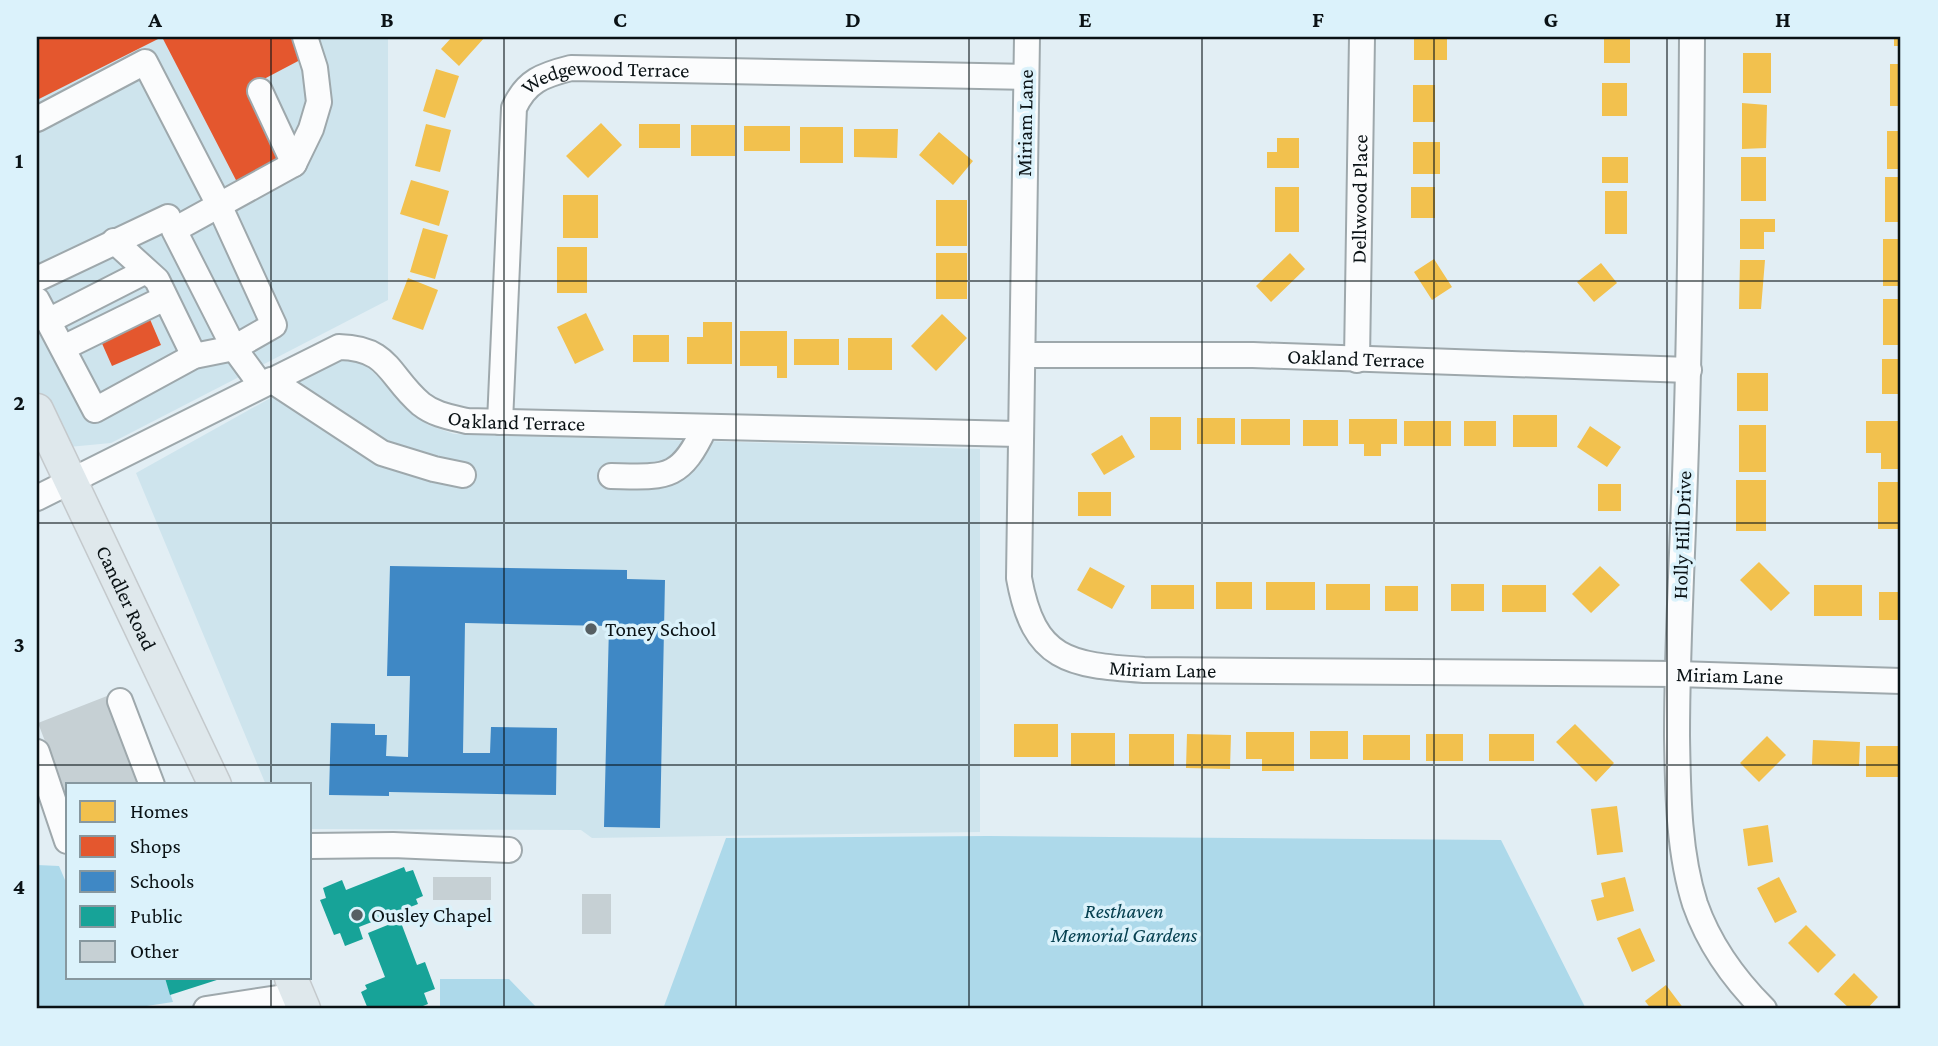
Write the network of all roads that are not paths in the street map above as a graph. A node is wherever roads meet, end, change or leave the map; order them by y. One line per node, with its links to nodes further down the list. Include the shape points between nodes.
1 (305, 37): 8 (street, via 319,102)
2 (1027, 37): 5 (street, Miriam Lane)
3 (1362, 37): 20 (street, Dellwood Place)
4 (1692, 37): 21 (street, Holly Hill Drive)
5 (1025, 76): 18 (street, Miriam Lane); 24 (street, Wedgewood Terrace, via 597,68 542,75 522,90 514,108)
6 (260, 91): 8 (street)
7 (37, 119): 9 (street, via 145,62)
8 (294, 164): 9 (street)
9 (220, 207): 17 (street, via 274,325); 17 (street, via 174,230)
10 (168, 217): 11 (street)
11 (114, 241): 12 (street); 13 (street)
12 (145, 271): 14 (street, via 157,280); 15 (street)
13 (37, 279)
14 (166, 298): 16 (street); 19 (street)
15 (42, 310): 16 (street)
16 (63, 348): 19 (street, via 95,410)
17 (234, 348): 19 (street); 22 (street)
18 (1024, 355): 20 (street, Oakland Terrace); 26 (street, Miriam Lane)
19 (194, 356)
20 (1357, 360): 21 (street, Oakland Terrace)
21 (1689, 370): 31 (street, Holly Hill Drive)
22 (266, 382): 24 (street, Oakland Terrace, via 332,350 360,348 380,356 421,403 439,415); 27 (street, via 382,453); 29 (street, Oakland Terrace, via 123,457)
23 (37, 410): 29 (main road, Candler Road)
24 (500, 422): 25 (street, Oakland Terrace)
25 (705, 427): 26 (street, Oakland Terrace); 28 (street, via 678,471 654,477)
26 (1021, 434): 31 (street, Miriam Lane, via 1019,578 1038,634 1060,656 1095,666 1144,670)
27 (463, 475)
28 (611, 476)
29 (69, 479): 30 (street, Oakland Terrace); 36 (main road, Candler Road)
30 (37, 498)
31 (1677, 674): 32 (street, Miriam Lane); 42 (street, Holly Hill Drive, via 1678,787 1695,904 1717,950 1741,986)
32 (1901, 681)
33 (120, 701): 35 (street)
34 (37, 752): 37 (street)
35 (151, 783)
36 (214, 783)
37 (66, 838)
38 (312, 846): 39 (street)
39 (509, 850)
40 (298, 994): 41 (street)
41 (213, 1009)
42 (1764, 1009)

